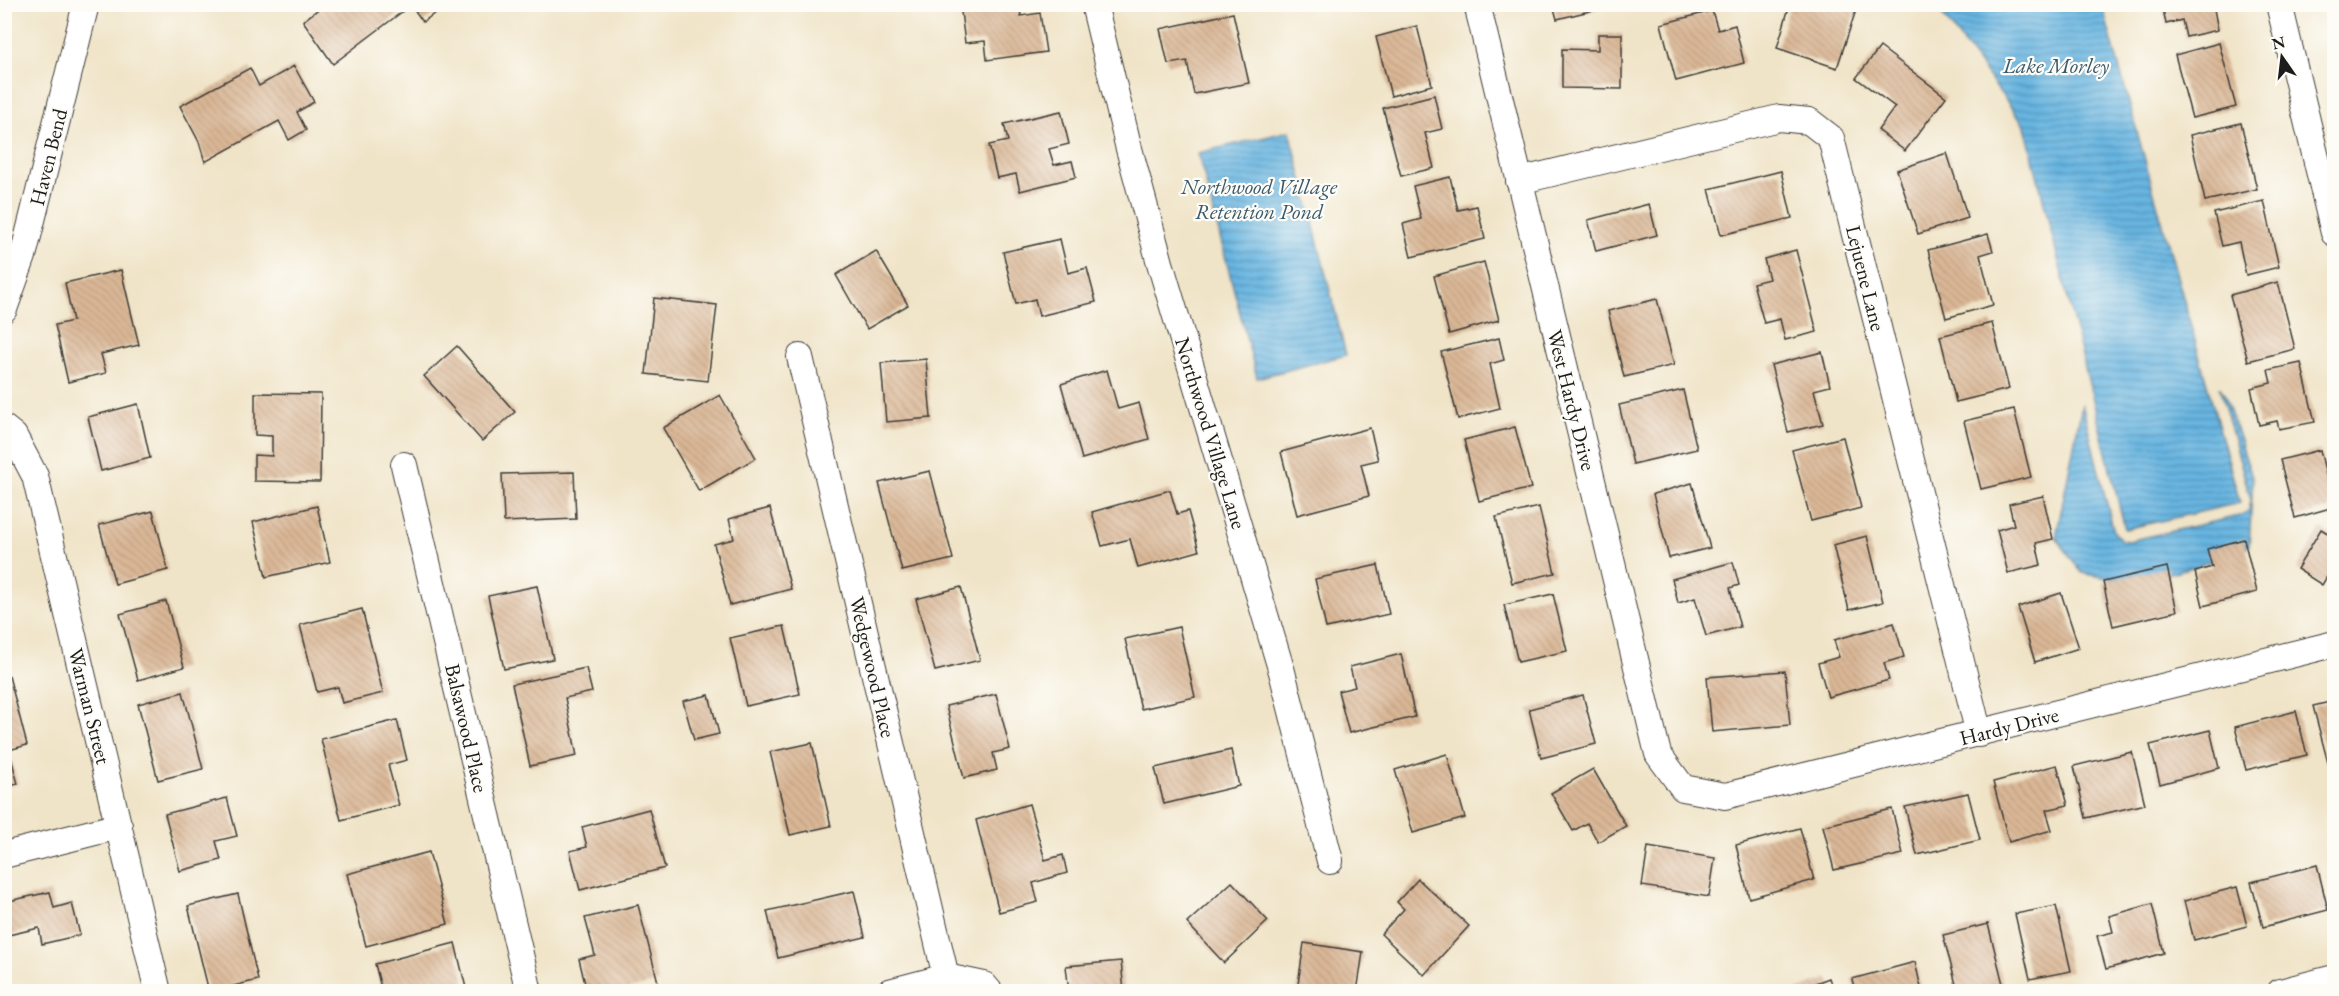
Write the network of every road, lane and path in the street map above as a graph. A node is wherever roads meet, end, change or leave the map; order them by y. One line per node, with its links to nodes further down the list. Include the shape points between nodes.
1 (86, 4): 7 (street, Haven Bend, via 23,256)
2 (1095, 4): 16 (street, Northwood Village Lane, via 1157,252 1282,672)
3 (1477, 4): 5 (street, West Hardy Drive)
4 (2279, 4): 6 (street)
5 (1519, 181): 12 (street, Lejuene Lane, via 1779,118 1809,122 1831,138); 13 (street, West Hardy Drive, via 1658,754)
6 (2334, 233)
7 (4, 309)
8 (800, 357): 17 (street, Wedgewood Place)
9 (4, 428): 14 (street, Warman Street, via 14,436 34,476)
10 (404, 465): 20 (street, Balsawood Place)
11 (2334, 645): 12 (street, Hardy Drive)
12 (1979, 734): 13 (street, Hardy Drive, via 1725,796)
13 (1683, 788)
14 (119, 826): 15 (street); 19 (street, Warman Street)
15 (4, 855)
16 (1330, 861)
17 (946, 977): 21 (street); 22 (street, via 984,985)
18 (2334, 978): 23 (street)
19 (158, 992)
20 (529, 992)
21 (889, 992)
22 (990, 992)
23 (2280, 992)

